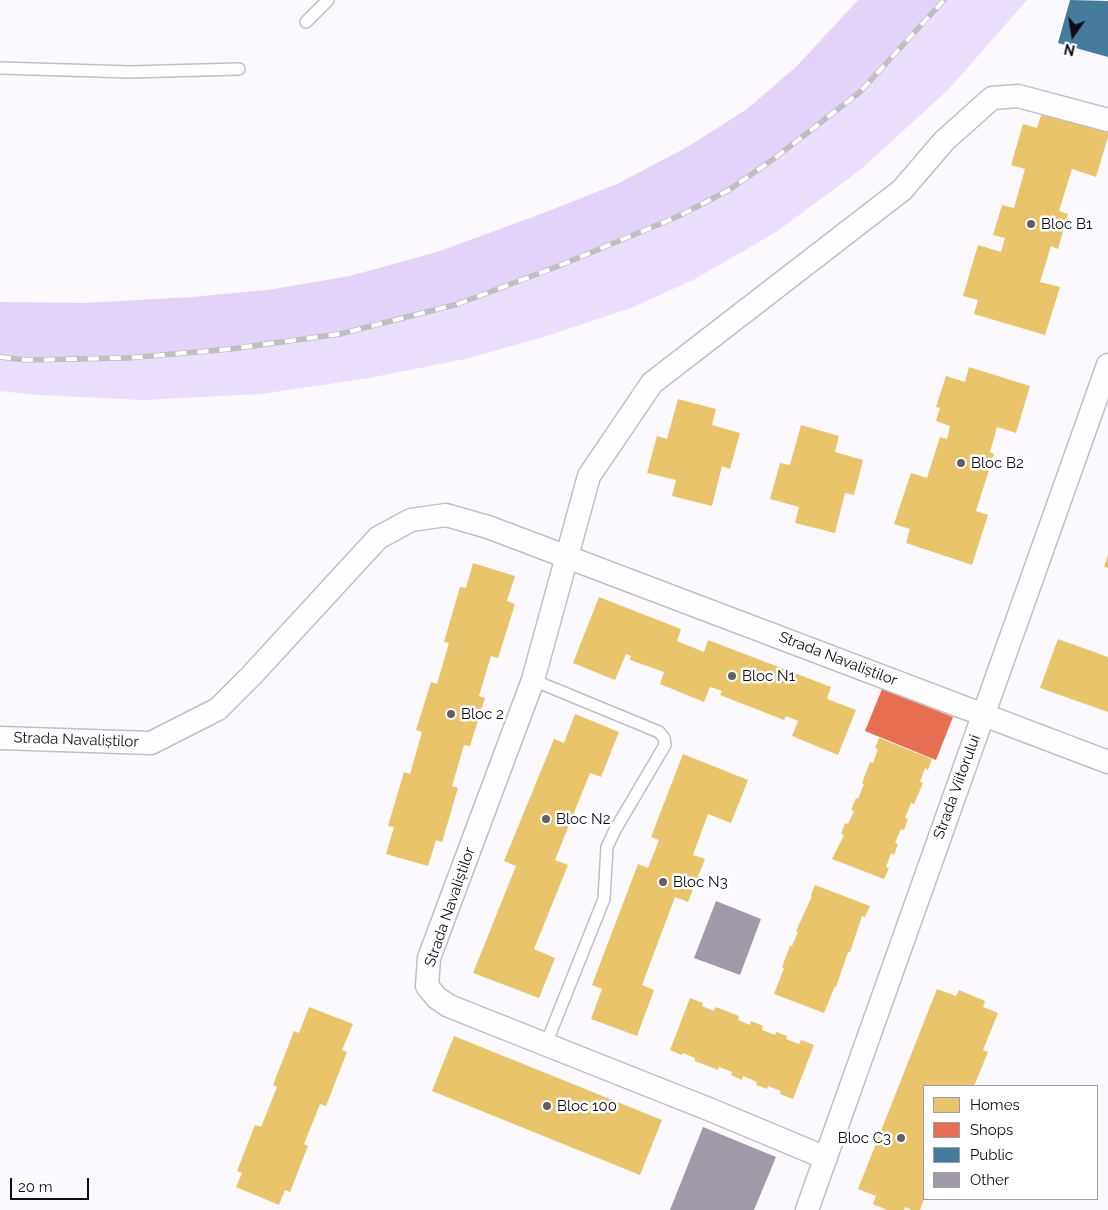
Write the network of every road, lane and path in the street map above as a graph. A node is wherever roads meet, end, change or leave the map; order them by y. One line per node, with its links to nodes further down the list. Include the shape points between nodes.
1 (328, 0): 2 (lane)
2 (306, 22)
3 (0, 68): 4 (lane, via 130,72)
4 (239, 70)
5 (1108, 120): 7 (street, via 1018,96 992,98 944,141 902,190 652,383 589,476)
6 (1108, 365): 9 (street, Strada Viitorului)
7 (567, 557): 8 (street, Strada Navaliștilor); 9 (street, Strada Navaliștilor); 10 (street, Strada Navaliștilor, via 446,515 411,520 378,538 218,709 152,743)
8 (533, 680): 12 (street, Strada Navaliștilor, via 429,958 427,986 449,1006); 12 (lane, via 659,732 664,738 664,745 607,846 604,899)
9 (983, 714): 11 (street, Strada Navaliștilor); 13 (street, Strada Viitorului)
10 (0, 738)
11 (1108, 762)
12 (546, 1044): 13 (street, Strada Navaliștilor)
13 (826, 1158): 14 (street, Strada Viitorului)
14 (807, 1210)

